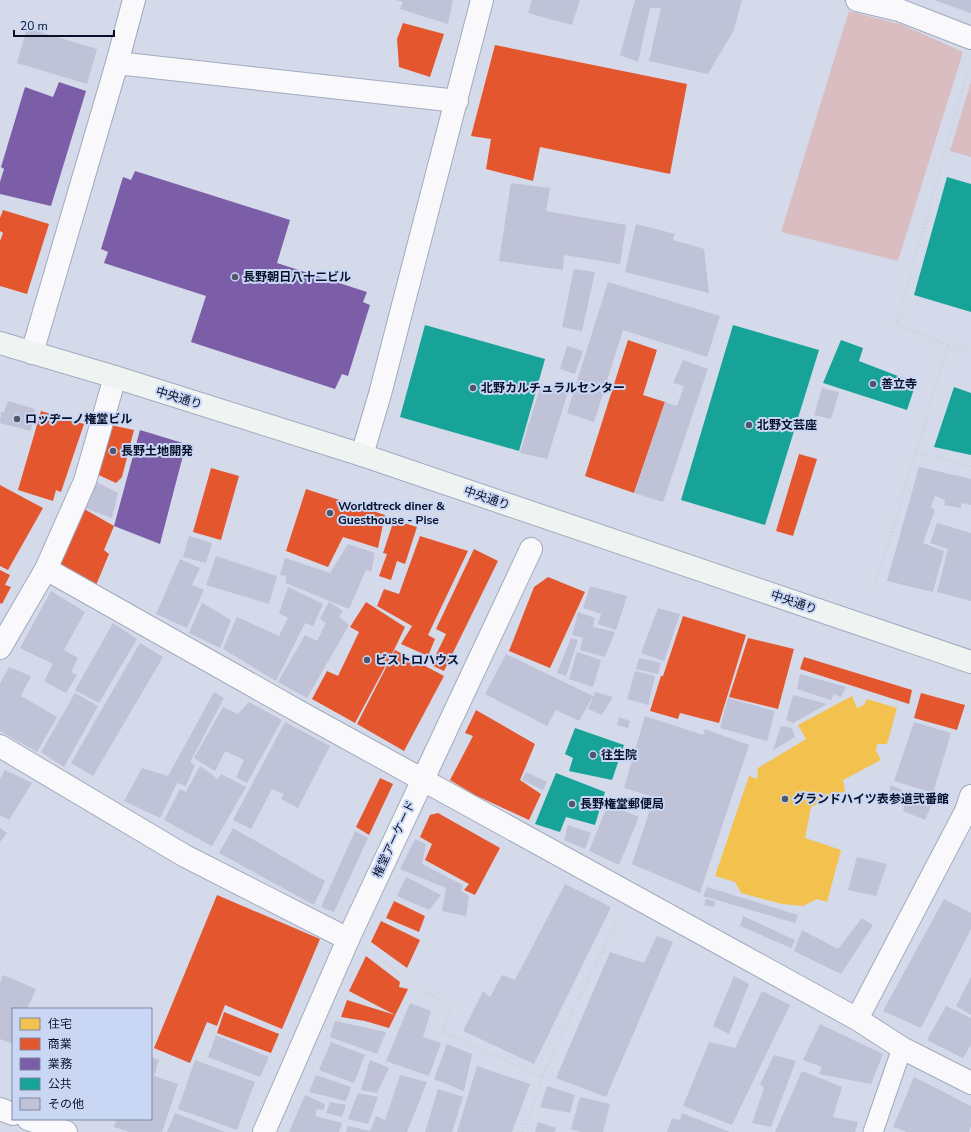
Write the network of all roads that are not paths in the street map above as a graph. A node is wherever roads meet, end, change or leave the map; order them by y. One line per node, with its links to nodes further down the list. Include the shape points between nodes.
1 (134, 0): 6 (street)
2 (482, 0): 7 (street)
3 (857, 0): 4 (street)
4 (901, 5): 5 (street)
5 (971, 38)
6 (117, 63): 7 (street); 9 (street)
7 (457, 101): 11 (street)
8 (0, 343): 9 (street, 中央通り)
9 (32, 353): 10 (street, 中央通り)
10 (115, 377): 11 (street, 中央通り); 13 (street, via 85,481)
11 (362, 455): 15 (street, 中央通り)
12 (532, 549): 17 (street, 権堂アーケード)
13 (46, 569): 14 (street); 17 (street)
14 (0, 648)
15 (971, 662)
16 (0, 746): 19 (street, via 185,856)
17 (422, 779): 19 (street, 権堂アーケード); 20 (street)
18 (971, 796): 20 (street, via 966,811)
19 (349, 937): 27 (street, 権堂アーケード)
20 (857, 1019): 21 (street)
21 (902, 1048): 22 (street); 28 (lane)
22 (971, 1083)
23 (0, 1109): 24 (street)
24 (12, 1114)
25 (31, 1120): 26 (street)
26 (66, 1132)
27 (264, 1132)
28 (873, 1132)

